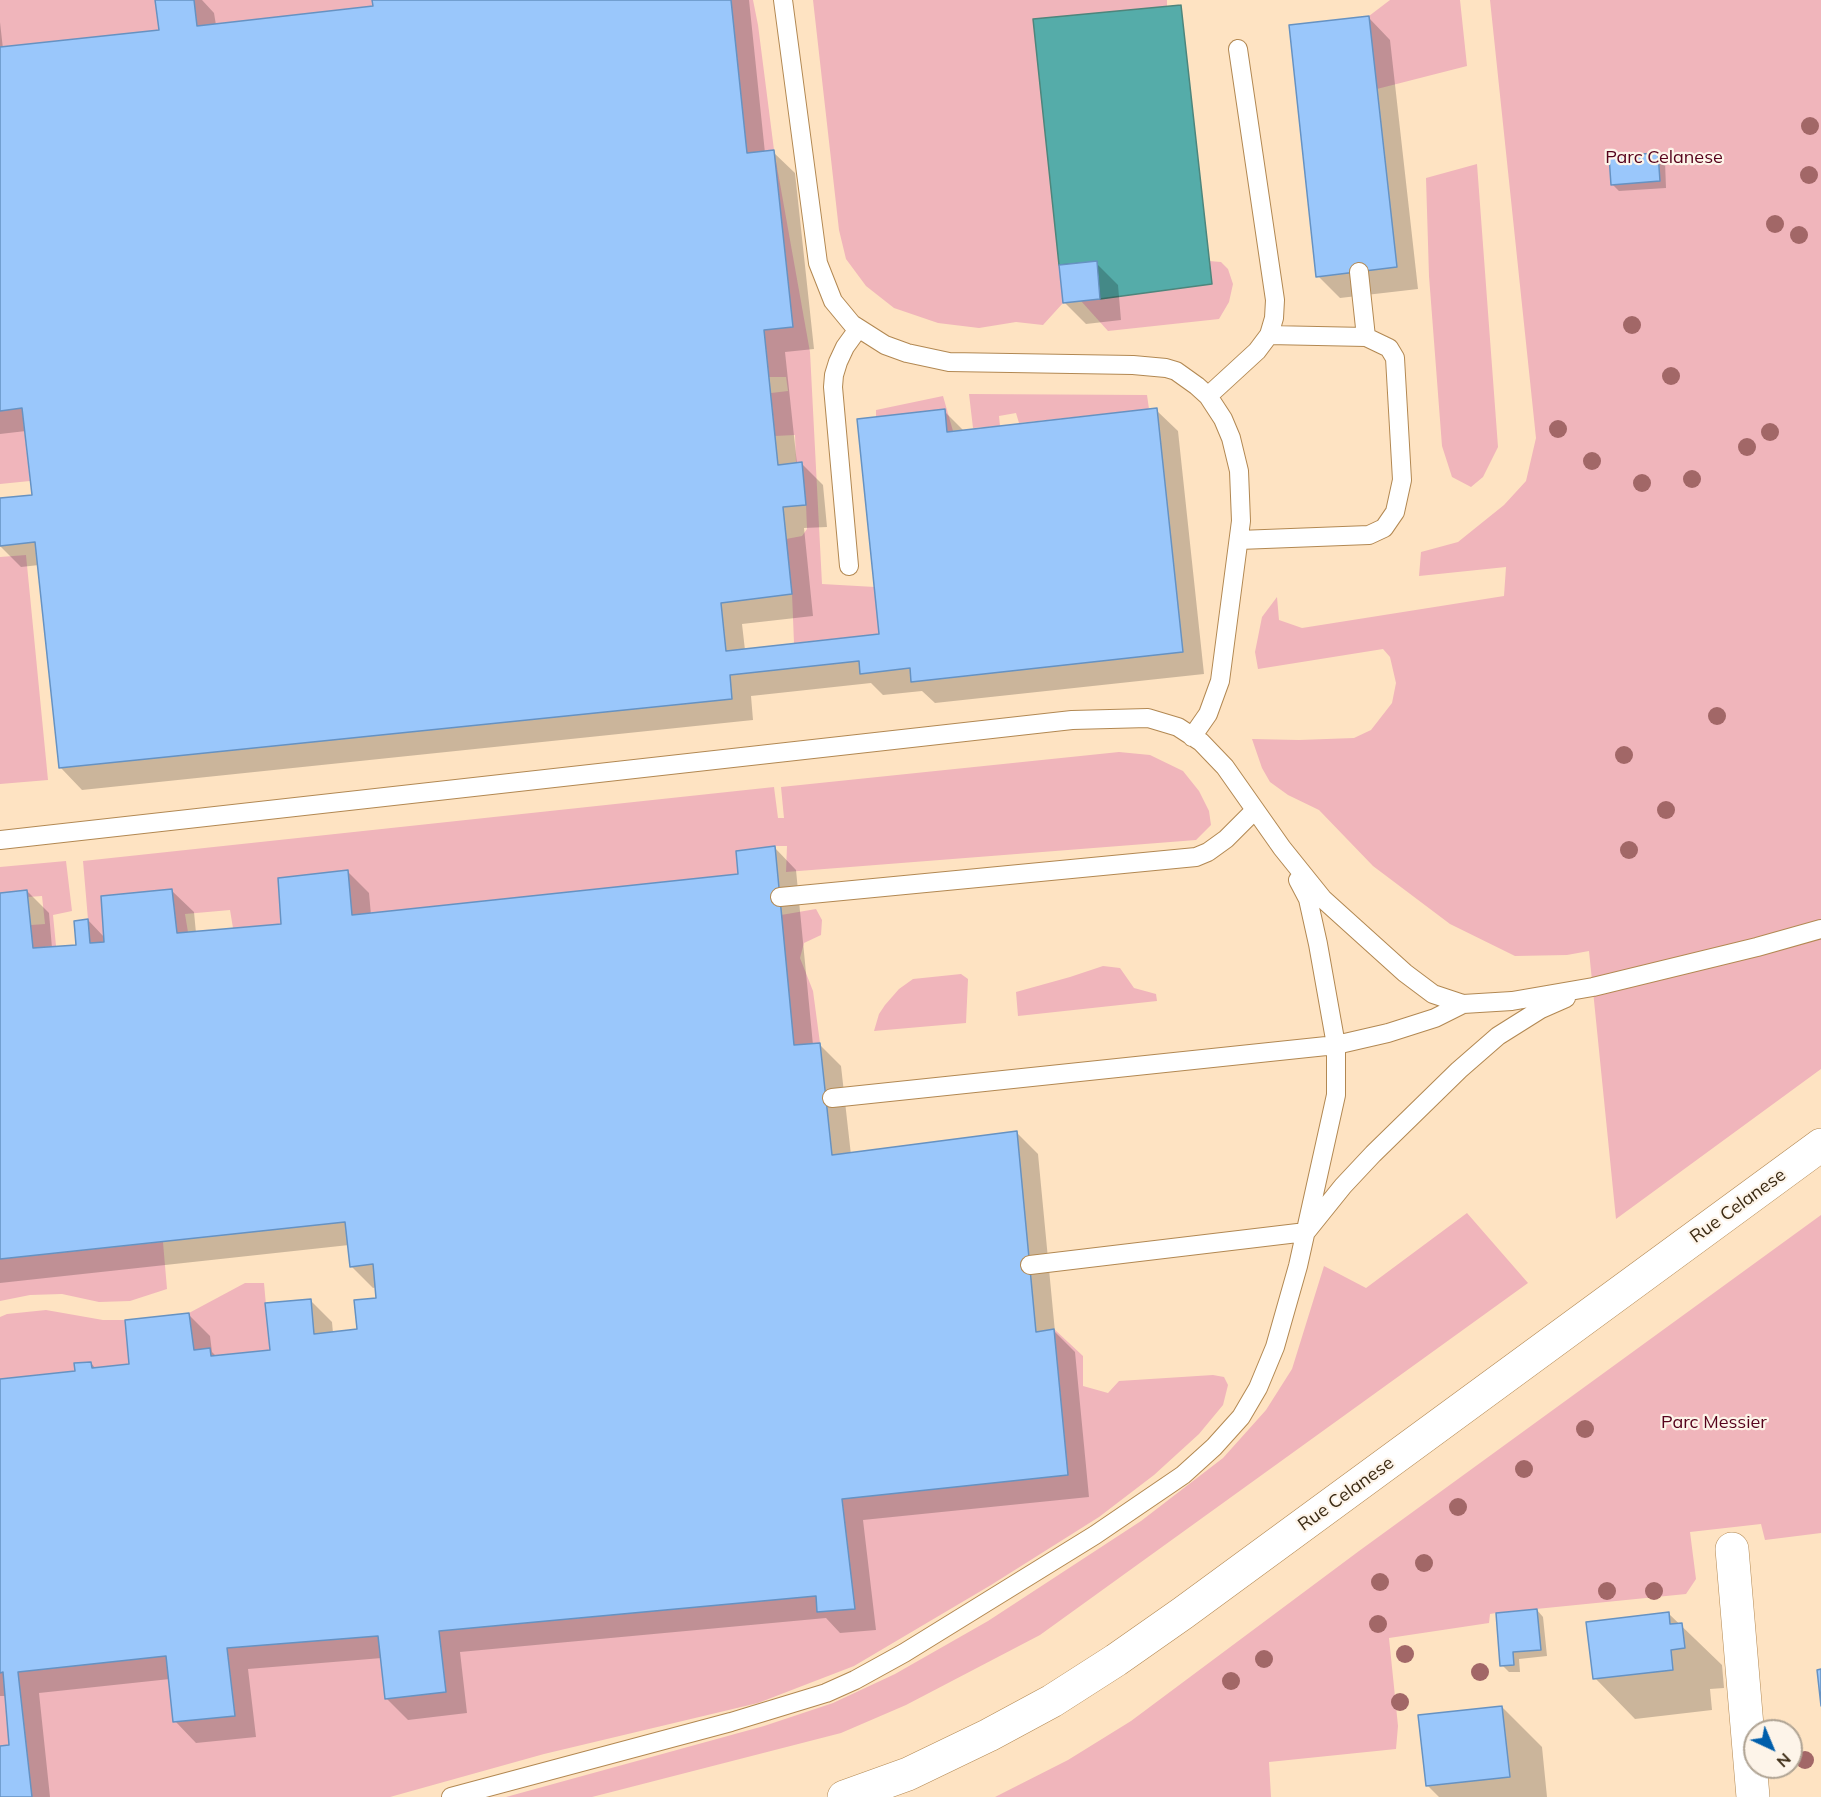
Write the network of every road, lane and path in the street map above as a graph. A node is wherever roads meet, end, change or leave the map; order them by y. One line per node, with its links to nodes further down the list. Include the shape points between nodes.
1 (783, 0): 4 (lane, via 818,263 833,301)
2 (1238, 49): 5 (lane, via 1275,300)
3 (1359, 272): 6 (lane)
4 (858, 329): 7 (lane, via 885,345 949,362 1133,364 1166,368 1185,376); 9 (lane, via 838,362 833,387)
5 (1269, 335): 6 (lane); 7 (lane)
6 (1366, 337): 8 (lane, via 1389,348 1395,358 1402,480 1395,513 1384,528 1369,535)
7 (1208, 396): 8 (lane, via 1231,438 1239,471)
8 (1239, 540): 10 (lane, via 1220,681 1208,714)
9 (849, 566)
10 (1192, 737): 11 (lane, via 1225,767); 12 (lane, via 1178,727 1148,718 1072,720)
11 (1255, 810): 13 (lane); 14 (lane, via 1226,839 1196,857)
12 (0, 840)
13 (1282, 848): 17 (lane, via 1323,899 1406,973 1433,994); 18 (lane, via 1308,900)
14 (780, 897)
15 (1821, 929): 16 (lane)
16 (1593, 987): 17 (lane, via 1512,1001); 21 (lane, via 1541,1010 1498,1036 1372,1154)
17 (1464, 1004): 18 (lane, via 1388,1034)
18 (1336, 1045): 19 (lane); 21 (lane, via 1336,1095)
19 (832, 1098)
20 (1821, 1145): 25 (street, Rue Celanese, via 1116,1660 989,1736 908,1774)
21 (1306, 1232): 22 (lane); 24 (lane, via 1275,1347 1241,1417 1207,1454 1140,1506 904,1653 826,1693)
22 (1030, 1265)
23 (1732, 1549): 26 (street)
24 (451, 1797)
25 (844, 1797)
26 (1753, 1797)

